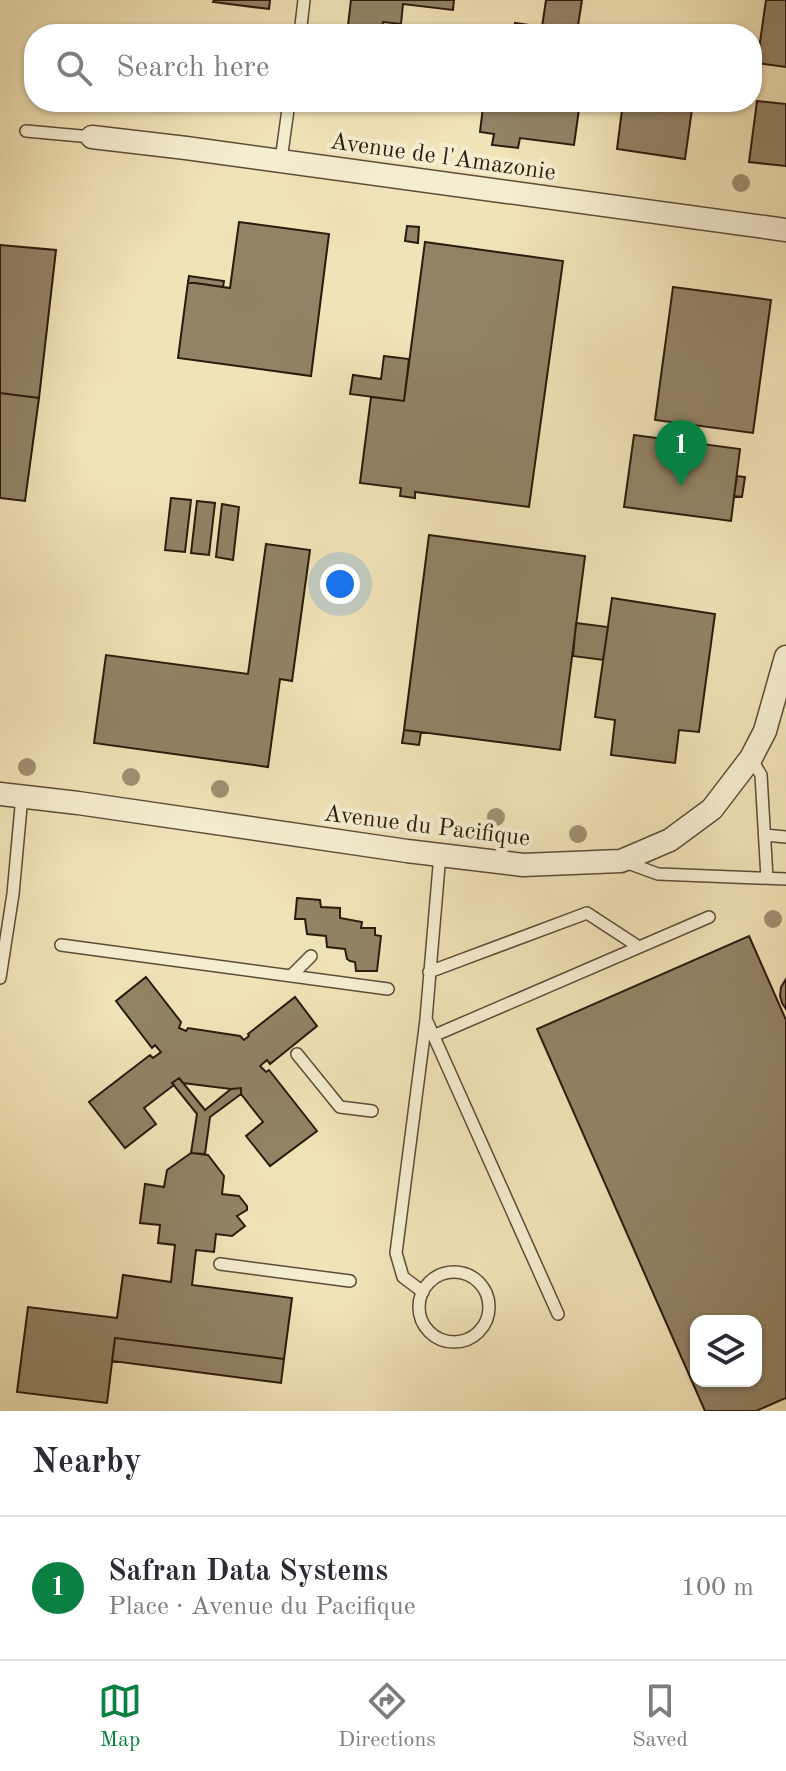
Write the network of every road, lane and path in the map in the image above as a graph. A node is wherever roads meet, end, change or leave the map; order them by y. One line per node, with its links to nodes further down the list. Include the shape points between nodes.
1 (304, 0): 2 (lane)
2 (301, 24)
3 (288, 112): 6 (lane)
4 (26, 131): 5 (lane)
5 (92, 137): 6 (street, Avenue de l'Amazonie)
6 (281, 160): 7 (street, Avenue de l'Amazonie)
7 (786, 230)
8 (786, 657): 9 (street, Avenue du Pacifique, via 765,731)
9 (751, 758): 11 (lane, via 761,775); 14 (street, Avenue du Pacifique, via 712,809 670,840)
10 (11, 795): 13 (street, Avenue du Pacifique); 23 (lane, via 13,894)
11 (765, 835): 12 (lane); 15 (lane)
12 (786, 837)
13 (440, 854): 14 (street, Avenue du Pacifique, via 523,865); 21 (lane)
14 (621, 861): 15 (lane, via 658,874)
15 (767, 878): 16 (lane)
16 (786, 879)
17 (709, 917): 19 (lane)
18 (61, 945): 22 (lane)
19 (639, 947): 21 (lane, via 587,913); 26 (lane)
20 (311, 956): 22 (lane)
21 (429, 972): 25 (lane)
22 (291, 976): 24 (lane)
23 (0, 978)
24 (388, 989)
25 (426, 1019): 26 (lane); 31 (lane, via 396,1253 403,1277)
26 (433, 1036): 32 (lane)
27 (297, 1054): 28 (lane, via 340,1107)
28 (372, 1111)
29 (220, 1264): 30 (lane)
30 (350, 1281)
31 (423, 1292): 31 (lane, via 419,1313 438,1338 459,1342 485,1323 485,1292 470,1276 438,1276)
32 (558, 1314)

